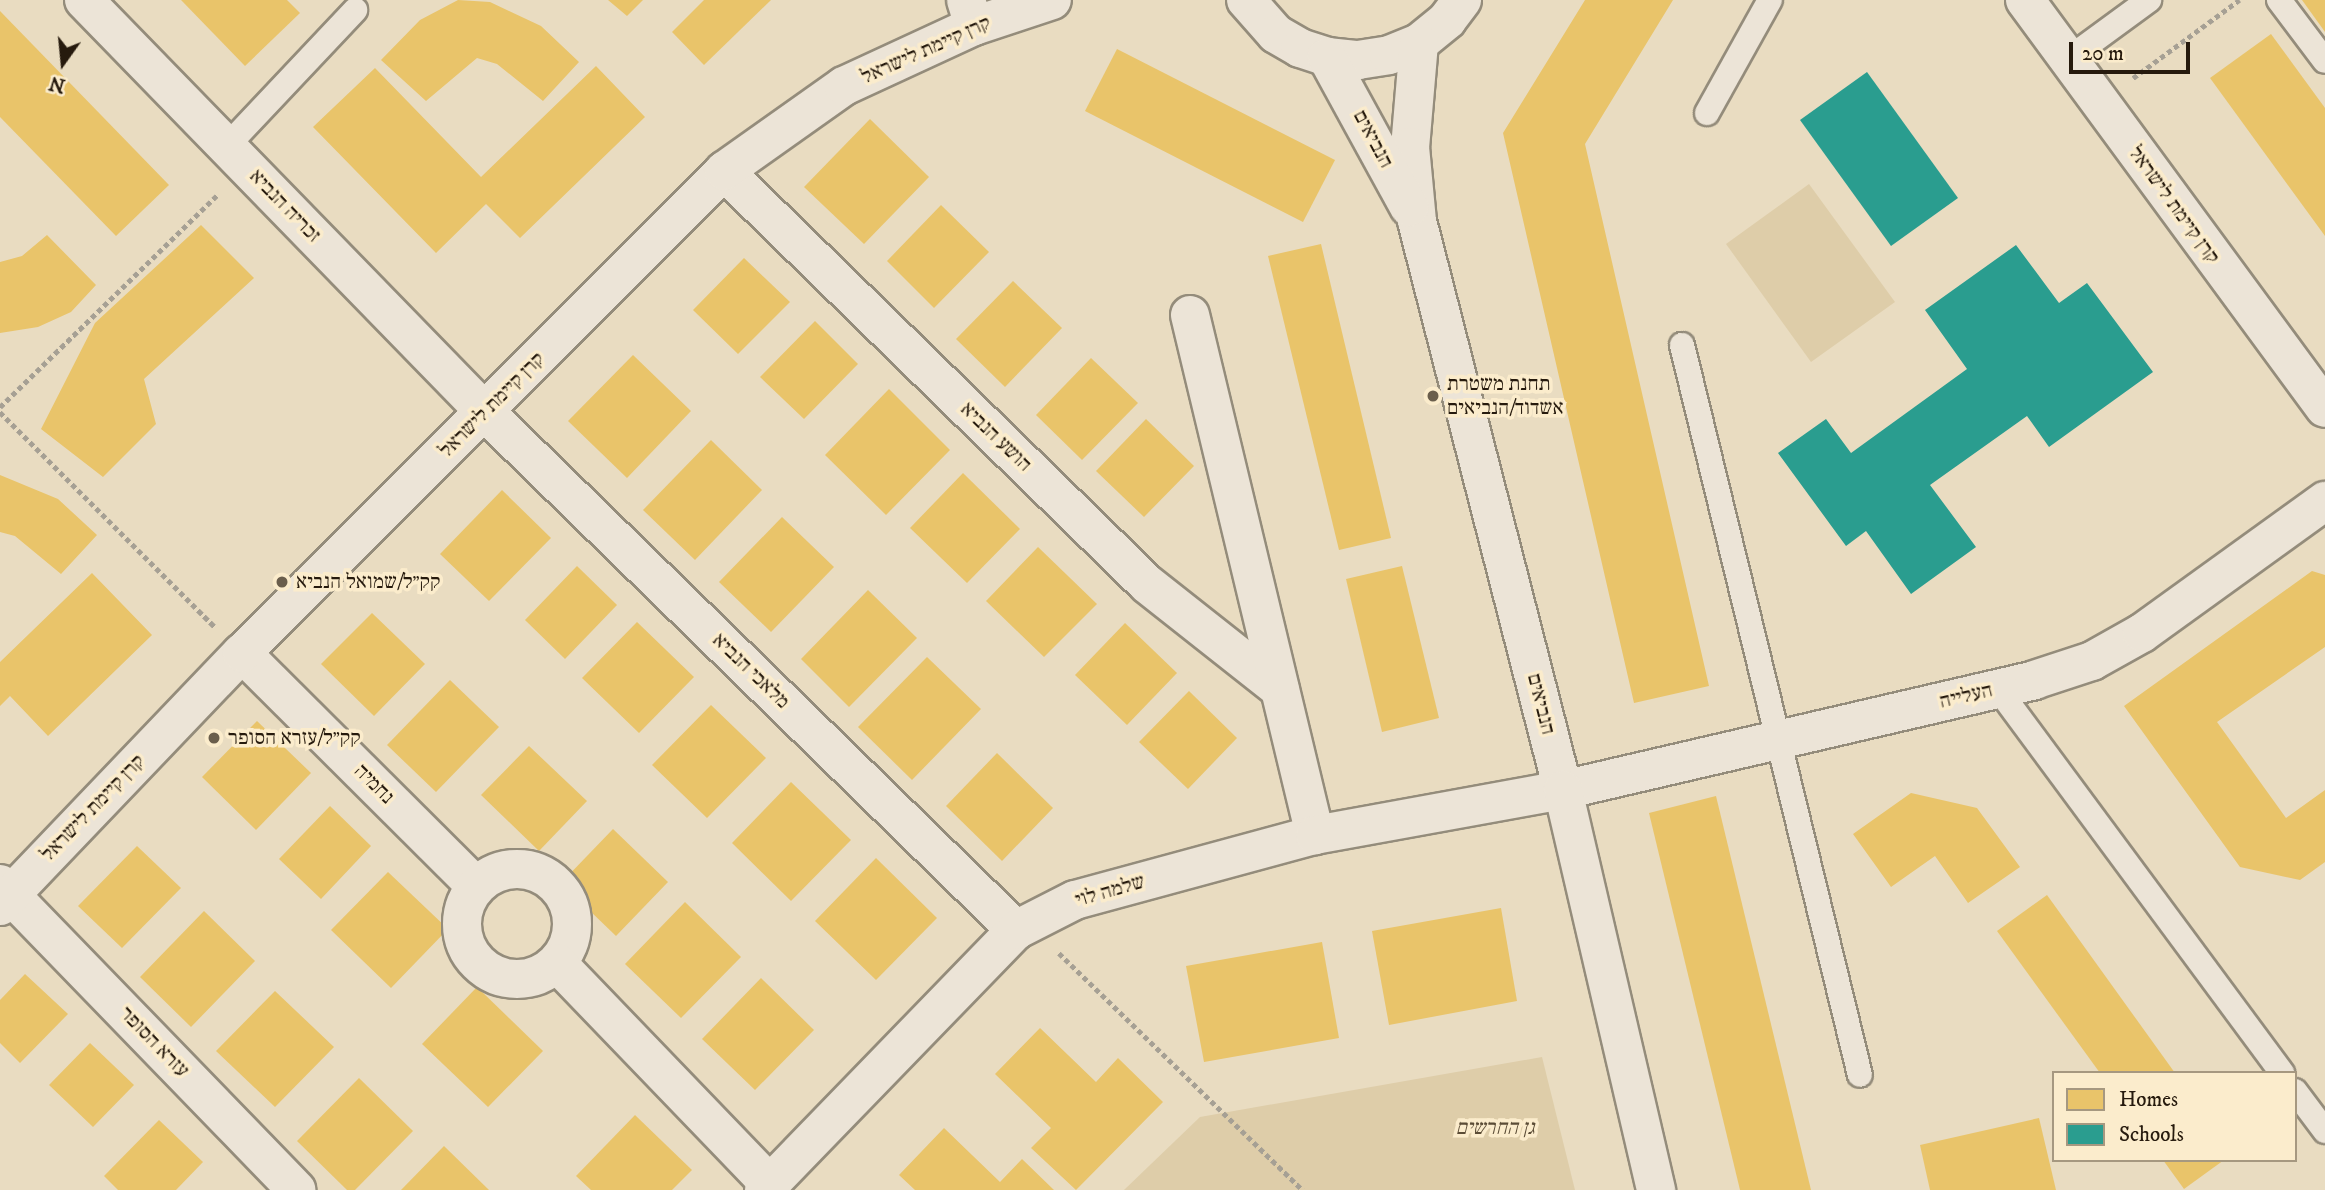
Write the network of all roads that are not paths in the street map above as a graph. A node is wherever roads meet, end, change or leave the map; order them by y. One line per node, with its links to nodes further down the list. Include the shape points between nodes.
1 (85, 0): 16 (street, זכריה הנביא)
2 (1052, 0): 10 (street, קרן קיימת לישראל)
3 (1246, 0): 12 (street, via 1276,34)
4 (1462, 0): 11 (street, via 1447,20)
5 (1770, 0): 15 (lane)
6 (2025, 0): 13 (street, קרן קיימת לישראל)
7 (2149, 0): 13 (lane)
8 (2279, 0): 14 (lane)
9 (355, 10): 16 (lane)
10 (970, 13): 17 (street, קרן קיימת לישראל, via 845,86)
11 (1419, 43): 12 (street, via 1390,55 1358,60); 18 (street, הנביאים, via 1410,147)
12 (1327, 57): 18 (street, הנביאים)
13 (2067, 60): 21 (street, קרן קיימת לישראל)
14 (2325, 61)
15 (1707, 113)
16 (237, 156): 22 (street, זכריה הנביא)
17 (724, 172): 22 (street, קרן קיימת לישראל); 25 (street, הושע הנביא, via 1147,584)
18 (1417, 221): 28 (street, הנביאים)
19 (1191, 315): 25 (street)
20 (1682, 345): 27 (lane)
21 (2325, 408)
22 (485, 412): 24 (street, קרן קיימת לישראל); 32 (street, מלאכי הנביא)
23 (2325, 501): 26 (street, העלייה, via 2141,633 2092,661)
24 (242, 653): 30 (street, נחמיה); 31 (street, קרן קיימת לישראל)
25 (1280, 689): 29 (street)
26 (1998, 689): 27 (street, העלייה); 34 (lane)
27 (1779, 740): 28 (street, העלייה); 35 (lane)
28 (1563, 790): 29 (street, שלמה לוי); 40 (street, הנביאים)
29 (1315, 835): 32 (street, שלמה לוי, via 1075,900)
30 (476, 886): 33 (street, via 461,916 467,951 478,965 492,975 526,980); 33 (street, via 490,875 516,869 556,884 572,915 572,932)
31 (4, 895): 39 (street, עזרא הסופר)
32 (1022, 926): 38 (street, שלמה לוי)
33 (556, 963): 38 (street)
34 (2281, 1071)
35 (1860, 1075)
36 (2297, 1094): 37 (lane)
37 (2325, 1131)
38 (767, 1187)
39 (297, 1190)
40 (1656, 1190)

